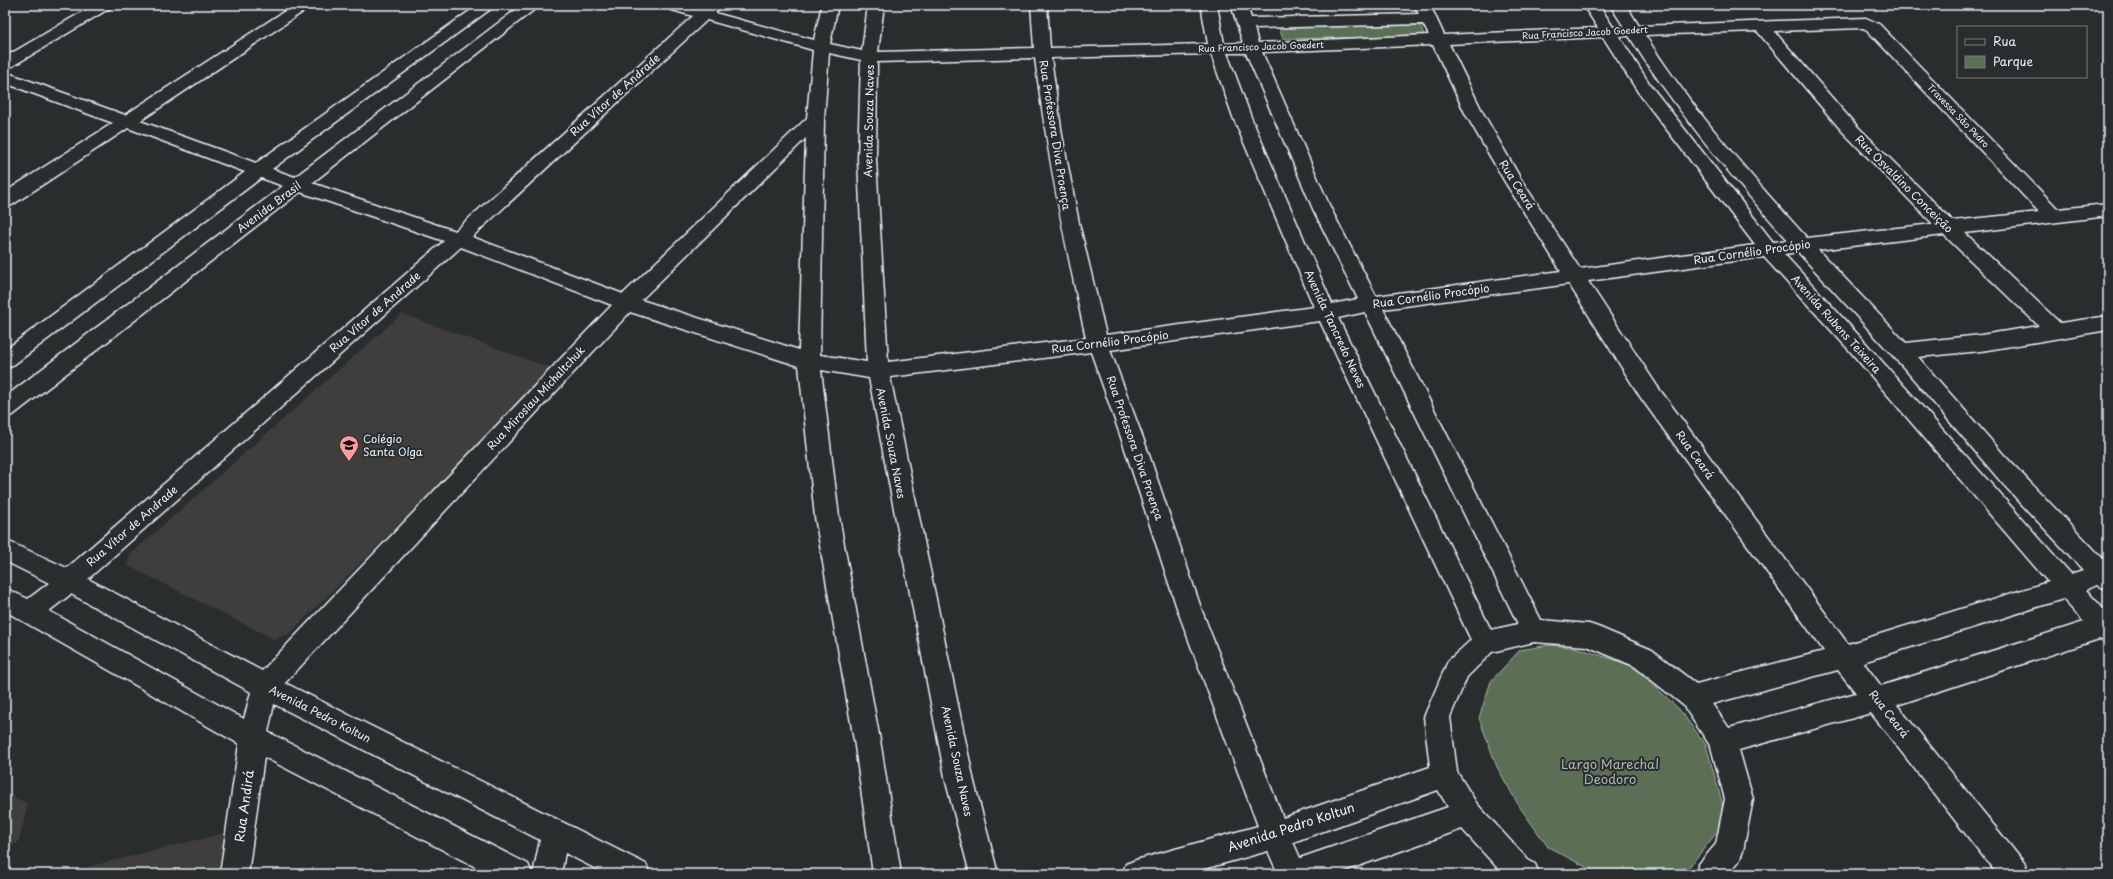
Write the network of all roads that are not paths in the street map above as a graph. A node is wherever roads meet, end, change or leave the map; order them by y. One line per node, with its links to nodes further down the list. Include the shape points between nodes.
1 (76, 5): 18 (street)
2 (105, 5): 27 (street)
3 (305, 5): 30 (street)
4 (488, 5): 31 (street)
5 (532, 5): 32 (street, Avenida Brasil)
6 (670, 5): 13 (street, Rua Francisco Jacob Goedert)
7 (830, 5): 22 (street)
8 (876, 5): 26 (street, Avenida Souza Naves)
9 (1039, 5): 25 (street, Rua Professora Diva Proença)
10 (1209, 5): 24 (street, Avenida Tancredo Neves)
11 (1591, 5): 20 (street, Avenida Rubens Teixeira)
12 (1618, 5): 19 (street)
13 (709, 10): 22 (street, Rua Francisco Jacob Goedert); 37 (street, Rua Vítor de Andrade)
14 (1425, 12): 15 (street); 21 (street, Rua Ceará)
15 (1241, 14): 23 (street)
16 (1859, 22): 17 (street, Rua Francisco Jacob Goedert); 35 (street, Travessa São Pedro, via 1873,26)
17 (1762, 27): 19 (street, Rua Francisco Jacob Goedert); 36 (street, Rua Osvaldino Conceição, via 1847,126)
18 (31, 31)
19 (1633, 31): 20 (street, Rua Francisco Jacob Goedert); 38 (street, via 1677,94)
20 (1607, 33): 21 (street, Rua Francisco Jacob Goedert); 39 (street, Avenida Rubens Teixeira, via 1644,88)
21 (1437, 40): 23 (street, Rua Francisco Jacob Goedert); 40 (street, Rua Ceará, via 1482,127)
22 (821, 48): 26 (street, Rua Francisco Jacob Goedert); 29 (street)
23 (1252, 48): 24 (street, Rua Francisco Jacob Goedert); 42 (street, via 1322,209)
24 (1218, 49): 25 (street, Rua Francisco Jacob Goedert); 43 (street, Avenida Tancredo Neves, via 1242,117)
25 (1042, 52): 26 (street, Rua Francisco Jacob Goedert); 46 (street, Rua Professora Diva Proença, via 1053,134 1070,223)
26 (869, 57): 50 (street, Avenida Souza Naves, via 867,160)
27 (5, 64)
28 (5, 77): 30 (street, Rua Cornélio Procópio)
29 (815, 118): 41 (street, Rua Miroslau Michaltchuk); 49 (street)
30 (127, 122): 31 (street, Rua Cornélio Procópio); 33 (street)
31 (259, 170): 32 (street, Rua Cornélio Procópio); 48 (street)
32 (298, 185): 37 (street, Rua Cornélio Procópio); 51 (street, Avenida Brasil)
33 (5, 201)
34 (2108, 210): 35 (street, Rua Cornélio Procópio)
35 (2053, 215): 36 (street, Rua Cornélio Procópio)
36 (1947, 227): 38 (street, Rua Cornélio Procópio); 45 (street, Rua Osvaldino Conceição)
37 (458, 239): 41 (street, Rua Cornélio Procópio); 54 (street, Rua Vítor de Andrade)
38 (1802, 245): 39 (street, Rua Cornélio Procópio); 47 (street)
39 (1769, 250): 40 (street, Rua Cornélio Procópio); 55 (street, Avenida Rubens Teixeira)
40 (1574, 276): 42 (street, Rua Cornélio Procópio); 61 (street, Rua Ceará, via 1649,392)
41 (626, 303): 49 (street, Rua Cornélio Procópio); 62 (street, Rua Miroslau Michaltchuk)
42 (1370, 304): 43 (street, Rua Cornélio Procópio); 59 (street)
43 (1326, 313): 46 (street, Rua Cornélio Procópio); 60 (street, Avenida Tancredo Neves)
44 (2108, 323): 45 (street)
45 (2056, 331): 47 (street, via 1981,343)
46 (1098, 344): 50 (street, Rua Cornélio Procópio); 70 (street, Rua Professora Diva Proença, via 1190,611)
47 (1901, 351): 53 (street, via 1996,461)
48 (5, 361)
49 (809, 361): 50 (street, Rua Cornélio Procópio); 75 (street, via 827,517 868,746)
50 (878, 371): 76 (street, Avenida Souza Naves, via 960,782)
51 (5, 409)
52 (5, 550): 54 (street, Avenida Pedro Koltun)
53 (2104, 577): 55 (street)
54 (69, 581): 57 (street, Rua Vítor de Andrade); 62 (street, Avenida Pedro Koltun)
55 (2067, 587): 58 (street, Avenida Rubens Teixeira); 61 (street)
56 (5, 599): 57 (street)
57 (29, 613): 65 (street)
58 (2106, 627): 64 (street)
59 (1534, 631): 60 (street); 63 (street, via 1588,635 1643,658)
60 (1485, 643): 67 (street, via 1457,669 1438,717)
61 (1843, 657): 63 (street); 64 (street, Rua Ceará)
62 (265, 686): 65 (street, Rua Andirá); 69 (street, Avenida Pedro Koltun)
63 (1692, 697): 66 (street)
64 (1877, 699): 66 (street); 81 (street, Rua Ceará)
65 (253, 738): 71 (street, Rua Andirá); 72 (street)
66 (1723, 742): 80 (street, via 1739,799 1729,852)
67 (1444, 775): 68 (street); 70 (street, Avenida Pedro Koltun)
68 (1467, 814): 78 (street); 79 (street, via 1518,870)
69 (555, 833): 73 (street); 74 (street, Avenida Pedro Koltun)
70 (1275, 835): 77 (street, Avenida Pedro Koltun); 78 (street, Rua Professora Diva Proença)
71 (234, 874)
72 (518, 874)
73 (547, 874)
74 (636, 874)
75 (887, 874)
76 (984, 874)
77 (1136, 874)
78 (1295, 874)
79 (1525, 874)
80 (1709, 874)
81 (2015, 874)

